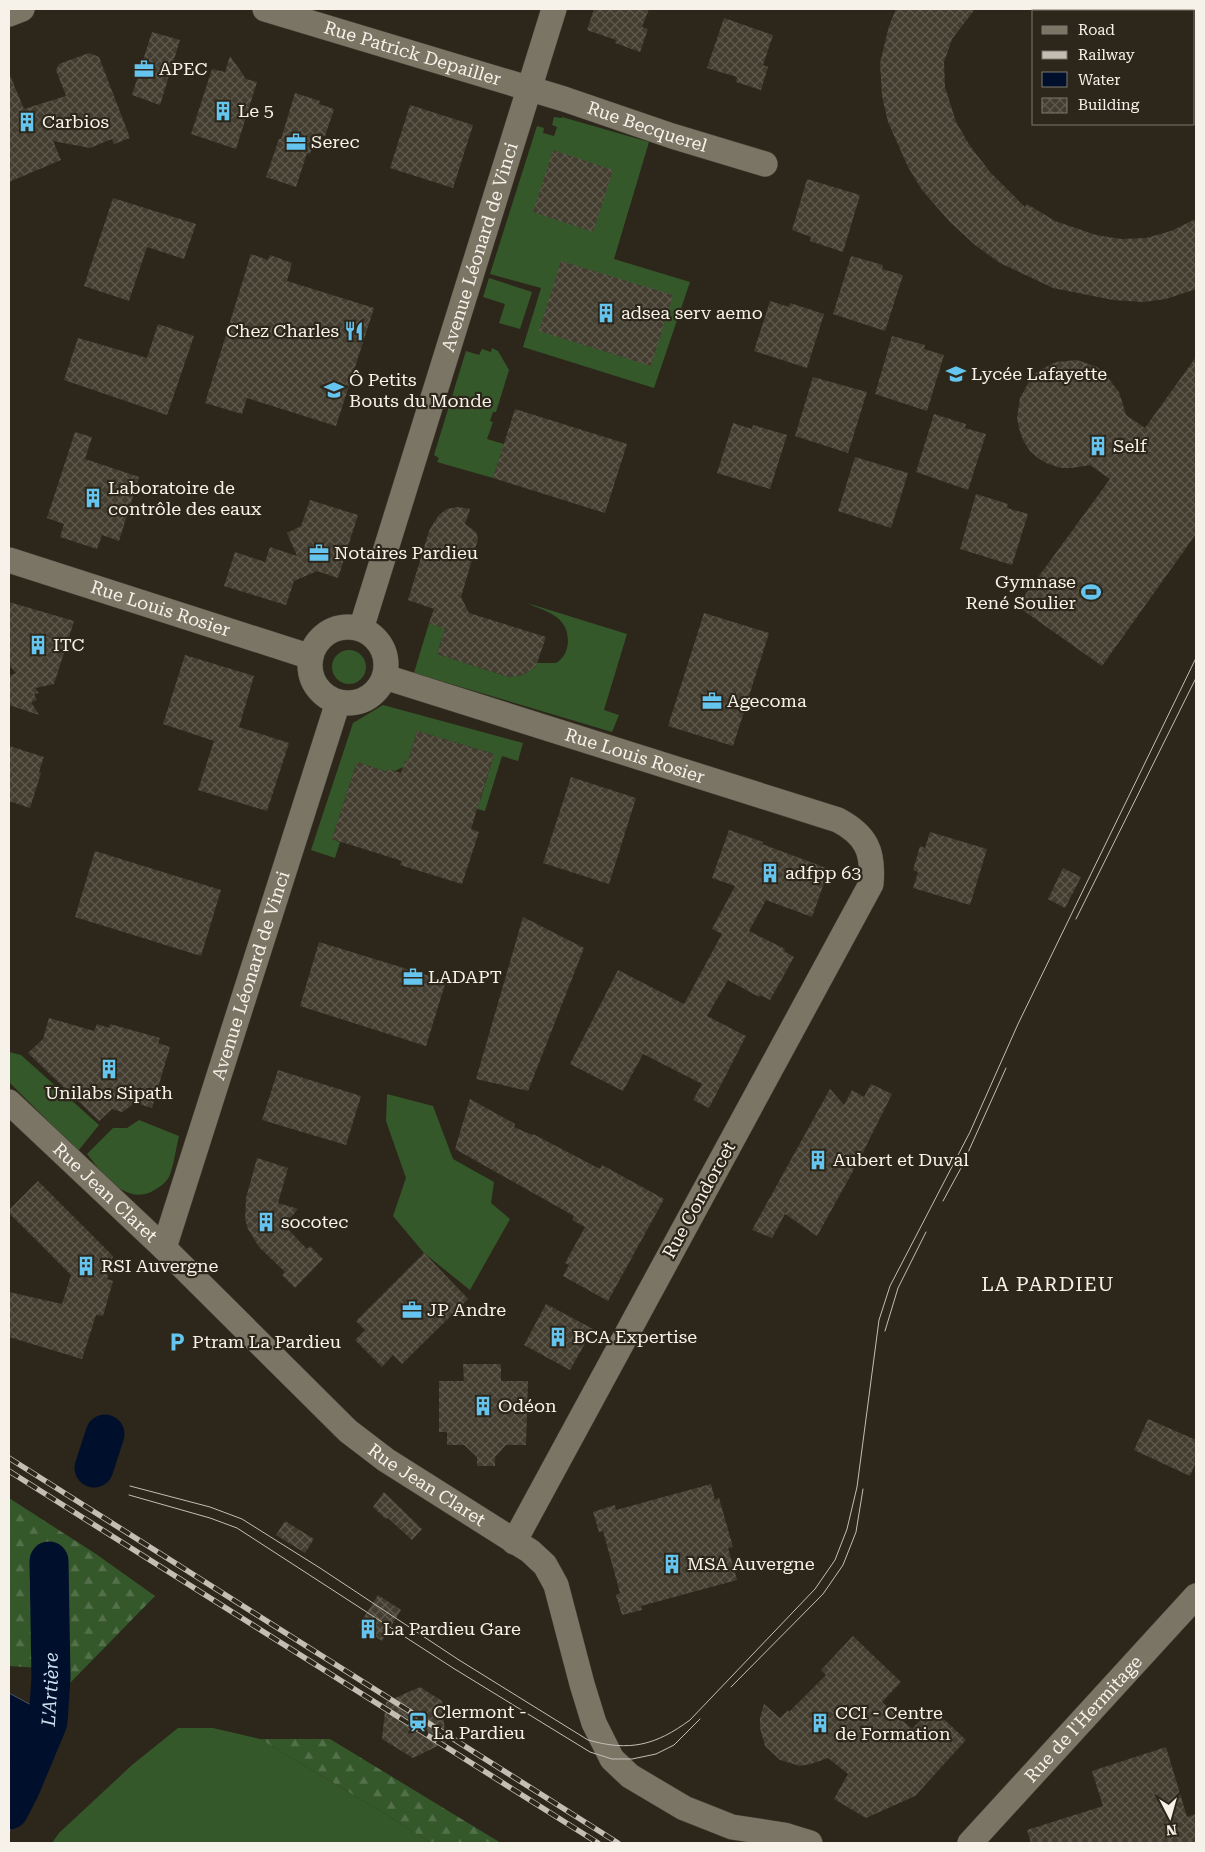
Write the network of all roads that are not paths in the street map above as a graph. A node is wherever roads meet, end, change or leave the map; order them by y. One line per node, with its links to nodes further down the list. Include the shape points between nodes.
1 (22, 9): 4 (street)
2 (265, 9): 5 (street, Rue Patrick Depailler)
3 (554, 9): 5 (street, Avenue Léonard de Vinci)
4 (9, 14)
5 (529, 89): 6 (street, Rue Becquerel); 8 (street, Avenue Léonard de Vinci)
6 (765, 164)
7 (9, 560): 9 (street, Rue Louis Rosier)
8 (361, 629): 9 (street, via 348,627 325,636); 10 (street, via 374,636 383,648)
9 (311, 657): 11 (street, via 316,685 326,696)
10 (385, 677): 11 (street, via 378,690 367,699 353,703); 12 (street, Rue Louis Rosier, via 838,820 860,835)
11 (338, 702): 14 (street, Avenue Léonard de Vinci)
12 (870, 856): 15 (street, Rue Condorcet, via 873,867 871,884)
13 (9, 1102): 14 (street, Rue Jean Claret)
14 (164, 1248): 15 (street, Rue Jean Claret, via 348,1431 386,1460)
15 (514, 1542): 17 (street, Rue Jean Claret, via 545,1565 556,1585 594,1723 612,1758 630,1776 684,1808 732,1827 784,1835)
16 (1196, 1596): 18 (street, Rue de l'Hermitage)
17 (810, 1843)
18 (970, 1843)

